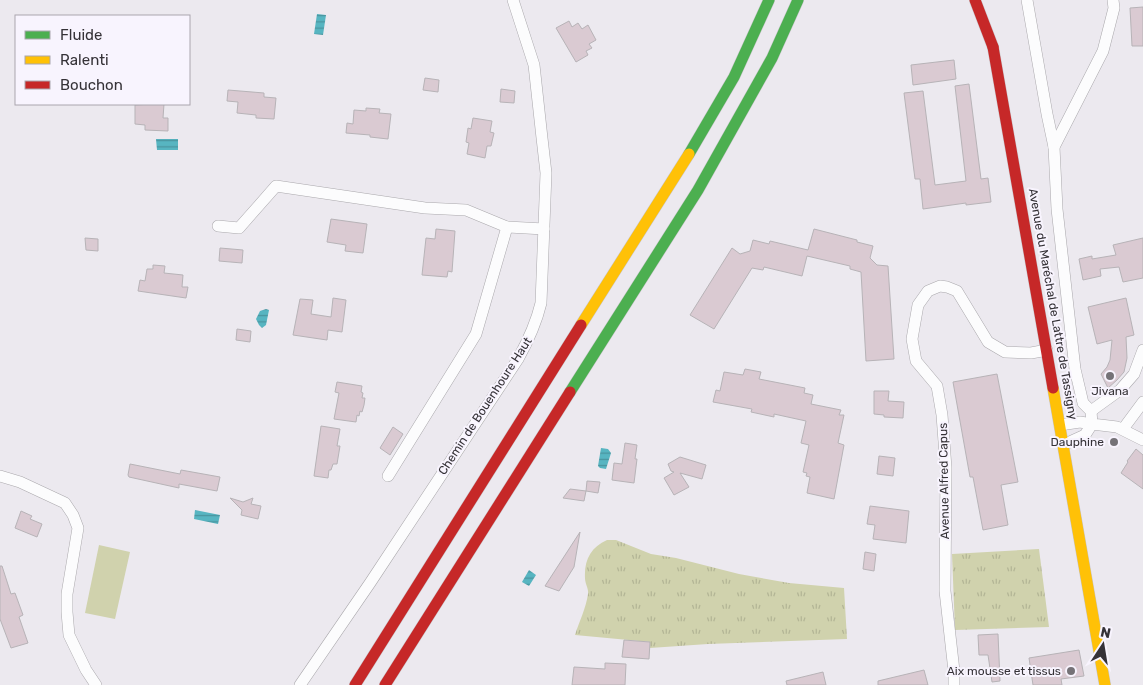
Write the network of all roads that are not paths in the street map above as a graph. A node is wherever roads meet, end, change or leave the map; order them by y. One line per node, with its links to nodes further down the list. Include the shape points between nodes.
1 (513, 0): 12 (street, Chemin de Bouenhoure Haut, via 534,65 546,173)
2 (769, 0): 26 (main road, via 734,76 699,137)
3 (798, 0): 27 (main road, via 772,58 698,190)
4 (975, 0): 8 (main road)
5 (986, 0): 8 (main road)
6 (1027, 0): 9 (street)
7 (1113, 0): 9 (street, via 1114,8 1102,51)
8 (993, 47): 13 (main road, Avenue du Maréchal de Lattre de Tassigny)
9 (1054, 147): 16 (street, via 1057,209 1075,369 1083,402)
10 (218, 226): 11 (street, via 239,228 276,186 425,208 466,210)
11 (507, 227): 12 (street); 23 (street, via 476,334)
12 (544, 229): 25 (street, Chemin de Bouenhoure Haut, via 541,303 530,337 518,360)
13 (1047, 350): 18 (main road, Avenue du Maréchal de Lattre de Tassigny); 28 (street, Avenue Alfred Capus, via 1005,352 988,342 957,291 947,287 928,291 918,305 912,339 916,361 937,386 942,415 946,468 945,591)
14 (1143, 350): 16 (street, via 1134,374 1120,390)
15 (1143, 402): 19 (street)
16 (1091, 411): 17 (street)
17 (1092, 424): 18 (street); 19 (street); 21 (street, via 1084,435)
18 (1060, 425): 21 (main road, Avenue du Maréchal de Lattre de Tassigny)
19 (1123, 429): 20 (street)
20 (1143, 440)
21 (1063, 445): 29 (main road, Avenue du Maréchal de Lattre de Tassigny)
22 (0, 476): 24 (street, via 65,504 73,515 78,528 67,594 70,635)
23 (388, 476)
24 (96, 685)
25 (300, 685)
26 (355, 685)
27 (385, 685)
28 (954, 685)
29 (1105, 685)

